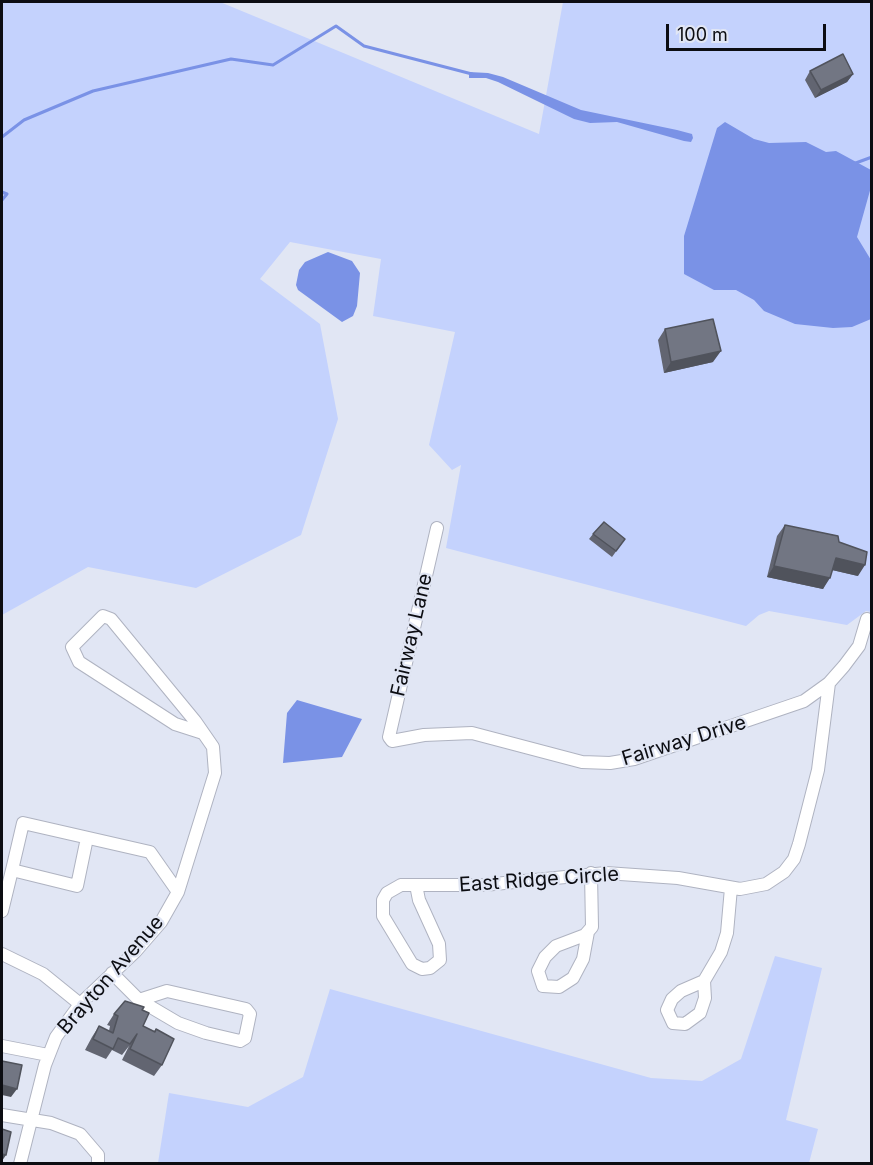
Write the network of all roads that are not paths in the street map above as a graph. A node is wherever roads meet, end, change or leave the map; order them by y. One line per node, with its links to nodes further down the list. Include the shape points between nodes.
1 (437, 528): 6 (street, Fairway Lane, via 388,737)
2 (869, 620): 3 (street)
3 (867, 634): 4 (street)
4 (829, 683): 6 (street, Fairway Drive, via 787,709 622,762 582,762 472,733 447,732); 11 (street, East Ridge Circle, via 818,770 794,859 784,872 766,884)
5 (203, 733): 5 (street, Brayton Avenue, via 160,675 107,616 72,647 79,662 88,669 175,724); 12 (street, Brayton Avenue, via 213,747 215,773)
6 (391, 741)
7 (87, 838): 8 (street, via 23,823); 8 (street, via 77,886); 12 (street, via 150,852)
8 (12, 870): 13 (street)
9 (591, 873): 10 (street, East Ridge Circle, via 484,885); 11 (street, East Ridge Circle, via 655,875); 14 (street, via 592,920)
10 (416, 885): 10 (street, East Ridge Circle, via 395,886 387,893 383,916 412,964 430,969 440,960 441,950)
11 (731, 888): 17 (street, via 727,933 718,960)
12 (178, 892): 16 (street, Brayton Avenue, via 151,935)
13 (2, 911)
14 (588, 932): 14 (street, via 584,959 573,978 559,987 543,986 538,971 545,957 556,946)
15 (2, 954): 19 (street, via 43,974)
16 (112, 974): 18 (street); 19 (street, Brayton Avenue)
17 (704, 981)
18 (139, 1000): 18 (street, via 178,1023 240,1041 245,1038 250,1014 246,1009 167,991)
19 (80, 1004): 21 (street, Brayton Avenue, via 62,1027)
20 (2, 1046): 21 (street)
21 (48, 1055): 23 (street, Brayton Avenue)
22 (2, 1115): 23 (street)
23 (30, 1120): 24 (street, Brayton Avenue); 25 (street, via 80,1134 98,1155)
24 (20, 1164)
25 (98, 1164)

